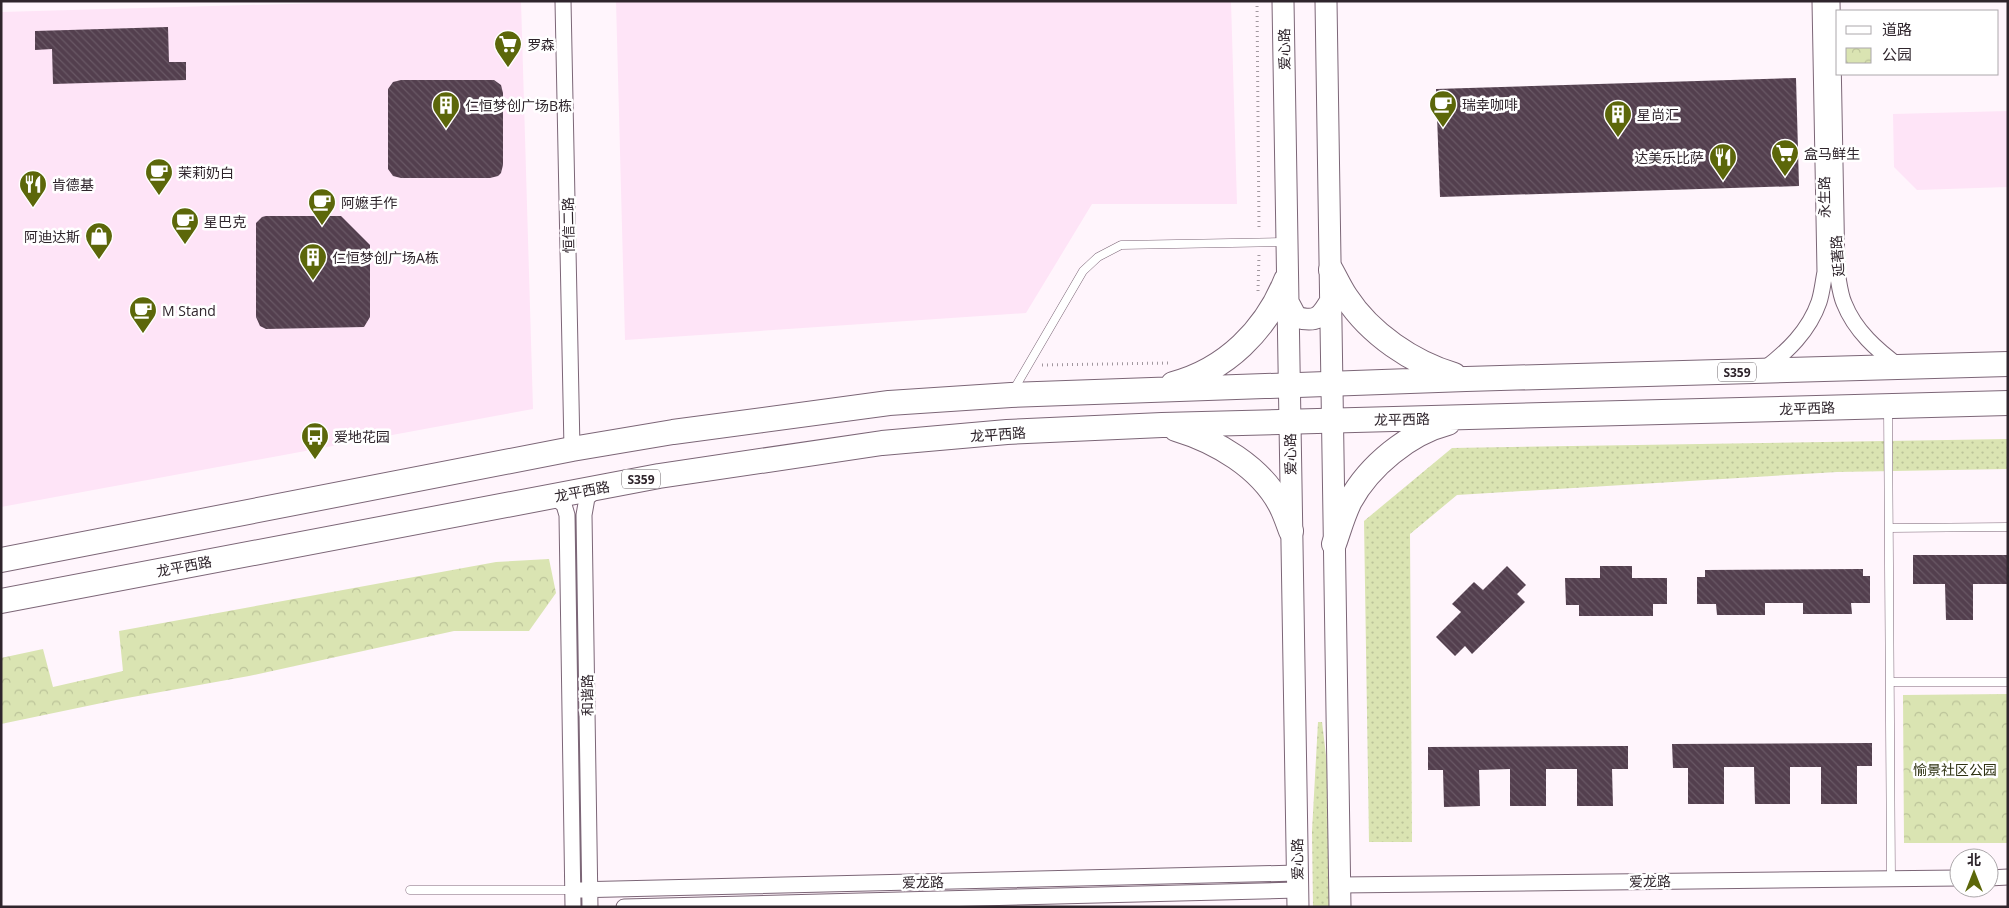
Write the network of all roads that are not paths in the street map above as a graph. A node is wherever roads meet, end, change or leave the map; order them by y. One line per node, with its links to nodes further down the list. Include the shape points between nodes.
1 (563, 1): 24 (street, 恒信二路)
2 (1283, 1): 6 (street, 爱心路)
3 (1326, 1): 7 (street)
4 (1820, 1): 12 (street, 永生路, via 1825,272 1819,302 1804,330 1786,353)
5 (1832, 1): 11 (street, 延著路, via 1836,242 1843,302 1858,329)
6 (1287, 242): 8 (street, 爱心路); 17 (lane, via 1122,245 1098,257 1083,271)
7 (1331, 270): 9 (street); 13 (main road, via 1347,298 1384,338 1434,369)
8 (1287, 290): 9 (street, via 1296,317 1309,321 1322,315); 15 (street, 爱心路); 16 (main road, via 1266,320 1233,353 1212,368 1186,380)
9 (1331, 300): 14 (street)
10 (2008, 364): 11 (main road, S359)
11 (1900, 367): 12 (main road, S359)
12 (1763, 371): 13 (main road, S359)
13 (1466, 379): 14 (main road, S359)
14 (1331, 384): 15 (main road, S359); 21 (street)
15 (1289, 386): 16 (main road, S359); 22 (street, 爱心路)
16 (1148, 391): 17 (main road, S359)
17 (1011, 395): 24 (main road, S359, via 889,403 789,415)
18 (2008, 403): 19 (main road, 龙平西路 / S359)
19 (1888, 406): 20 (main road, 龙平西路 / S359); 28 (lane)
20 (1469, 418): 21 (main road, 龙平西路 / S359); 30 (main road, via 1443,424 1419,435 1377,467 1351,500)
21 (1332, 421): 22 (main road, 龙平西路 / S359); 30 (street)
22 (1290, 422): 23 (main road, 龙平西路 / S359); 29 (street, 爱心路)
23 (1162, 425): 25 (main road, 龙平西路 / S359, via 1007,432 882,443); 29 (main road, via 1195,435 1224,450 1248,468 1280,504)
24 (572, 449): 31 (main road, S359)
25 (598, 488): 26 (main road, 龙平西路 / S359); 41 (street, 和谐路, via 587,498 584,515)
26 (553, 496): 32 (main road, 龙平西路 / S359); 39 (street, 和谐路, via 564,505 567,515)
27 (2008, 527): 28 (lane)
28 (1889, 528): 33 (lane)
29 (1291, 531): 40 (street, 爱心路)
30 (1334, 544): 37 (street)
31 (1, 560)
32 (1, 600)
33 (1890, 682): 34 (lane); 36 (lane)
34 (2008, 682)
35 (1949, 878): 36 (street, 爱龙路)
36 (1891, 879): 37 (street, 爱龙路)
37 (1340, 885): 45 (street)
38 (410, 890): 39 (lane)
39 (573, 890): 41 (street, 爱龙路); 42 (street, 和谐路); 43 (street)
40 (1297, 890): 41 (street, 爱龙路); 44 (street, 爱龙路)
41 (590, 891): 43 (street, 和谐路)
42 (573, 907)
43 (590, 907)
44 (624, 907)
45 (1340, 907)

